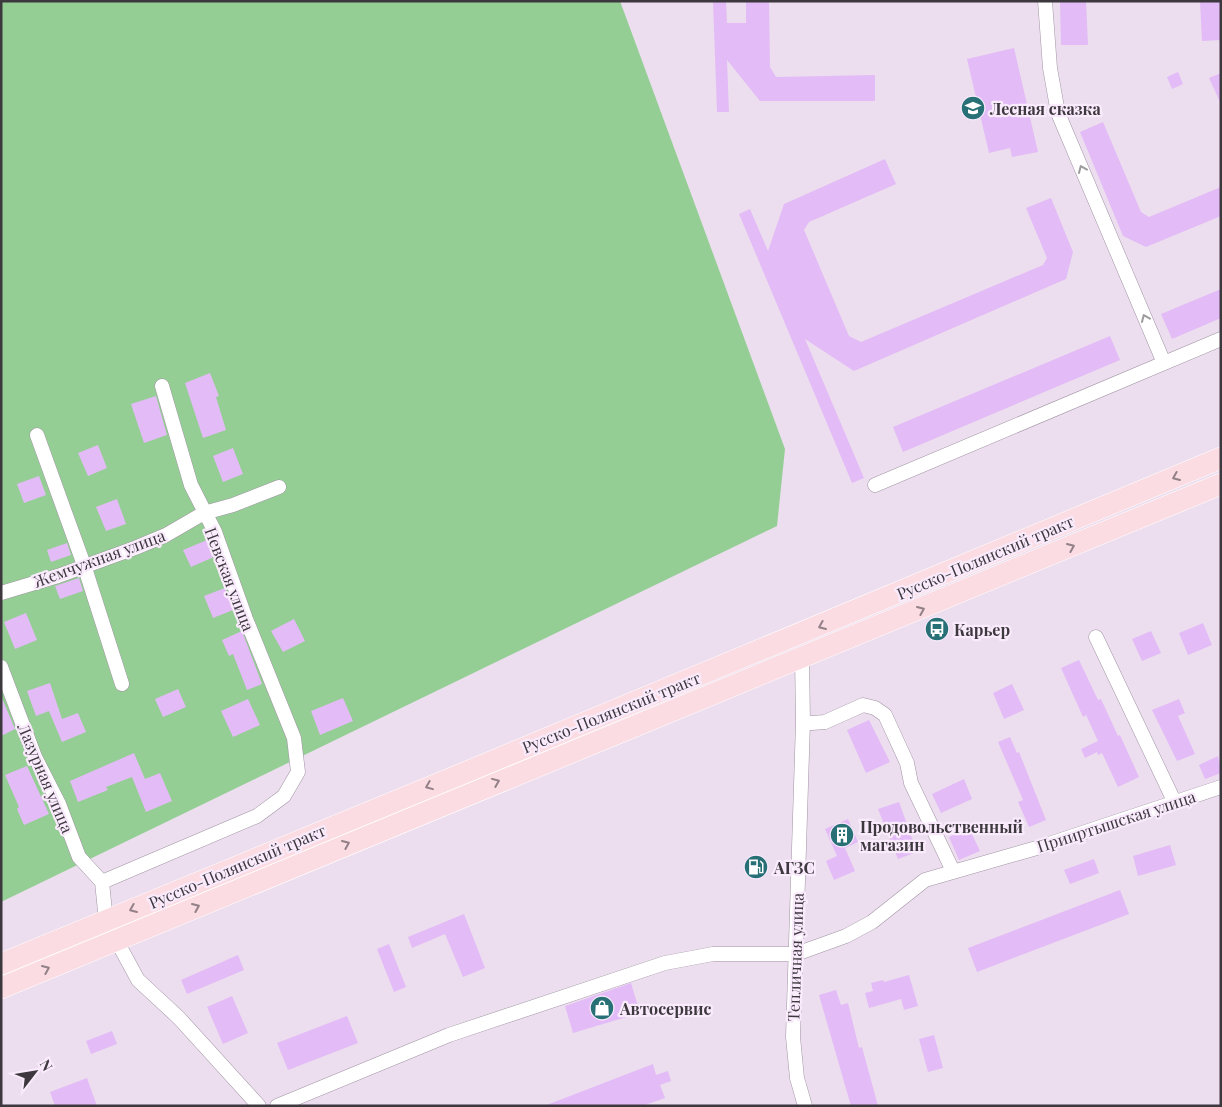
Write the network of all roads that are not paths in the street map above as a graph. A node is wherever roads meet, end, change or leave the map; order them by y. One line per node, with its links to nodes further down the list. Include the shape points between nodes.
1 (1045, 1): 3 (street, one-way to 1, via 1058,113 1050,68)
2 (1221, 339): 3 (street)
3 (1164, 363): 8 (street)
4 (162, 386): 10 (street, Невская улица, via 191,485)
5 (36, 435): 11 (street)
6 (1221, 458): 22 (main road, Русско-Полянский тракт, one-way to 22)
7 (1221, 484): 14 (main road, Русско-Полянский тракт, one-way to 7)
8 (875, 485)
9 (280, 487): 10 (street, Жемчужная улица)
10 (204, 514): 11 (street, Жемчужная улица, via 143,545); 21 (street, Невская улица, via 215,532 294,738 298,772 284,796 257,816)
11 (84, 565): 12 (street, Жемчужная улица); 16 (street)
12 (1, 593)
13 (1096, 637): 19 (street)
14 (802, 658): 17 (street, Тепличная улица); 23 (main road, Русско-Полянский тракт, one-way to 14, via 356,839)
15 (1, 667): 21 (street, Лазурная улица, via 34,757 59,804 79,856)
16 (122, 684)
17 (803, 722): 20 (street, via 825,722 863,705 885,715 907,763 911,783); 24 (street, Тепличная улица)
18 (1221, 787): 19 (street, Прииртышская улица)
19 (1175, 802): 20 (street, Прииртышская улица, via 1040,847)
20 (953, 871): 24 (street, Прииртышская улица, via 925,880 872,922 846,936)
21 (102, 882): 22 (street)
22 (106, 921): 23 (street); 25 (main road, Русско-Полянский тракт)
23 (115, 941): 26 (main road, Русско-Полянский тракт, one-way to 23); 27 (street, via 138,980 180,1018)
24 (796, 954): 28 (street, Прииртышская улица, via 713,954 666,963 449,1035); 29 (street, Тепличная улица, via 793,1037 797,1078)
25 (1, 964)
26 (1, 988)
27 (258, 1106)
28 (277, 1106)
29 (805, 1106)

